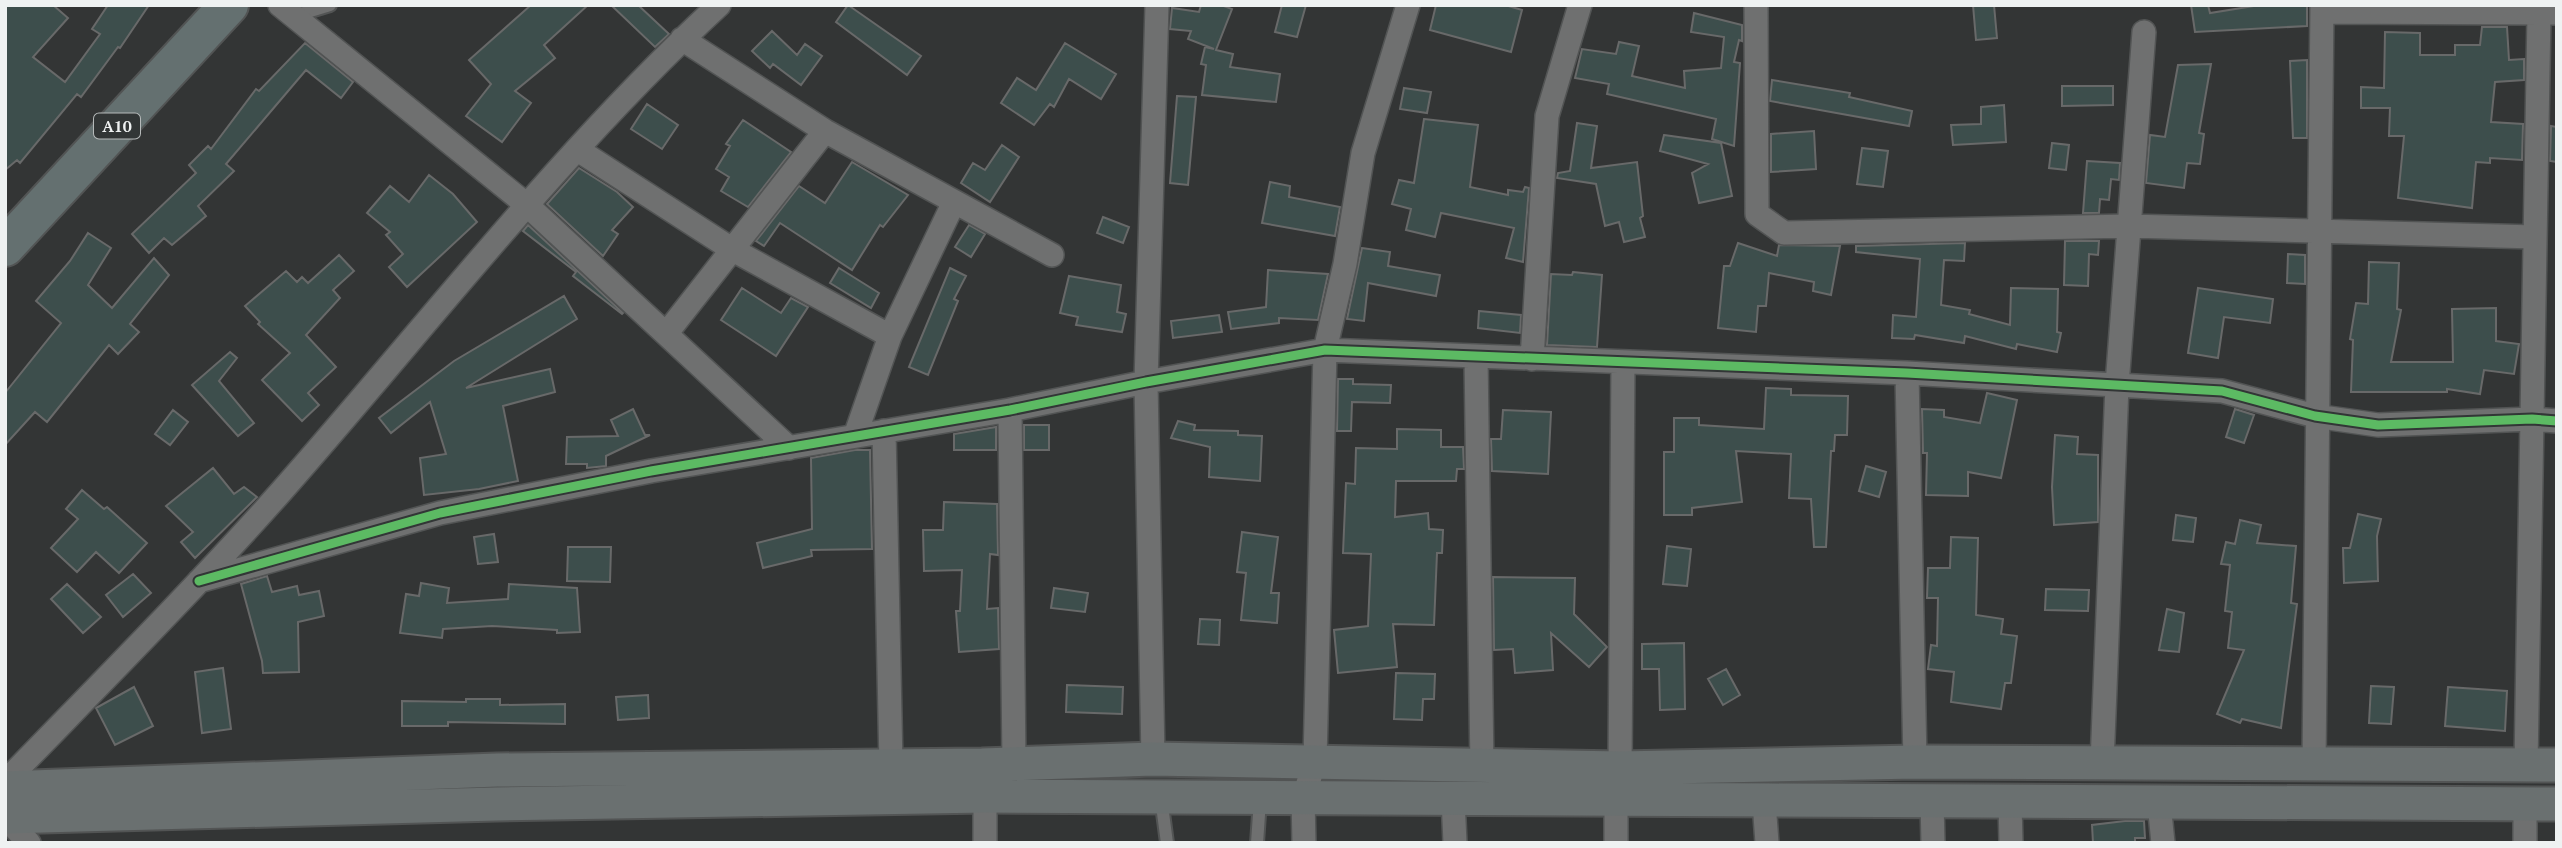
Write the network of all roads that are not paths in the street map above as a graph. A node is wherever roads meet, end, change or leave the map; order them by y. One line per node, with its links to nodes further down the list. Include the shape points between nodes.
1 (229, 5): 20 (highway, A10)
2 (330, 5): 9 (lane)
3 (719, 5): 12 (street)
4 (1157, 5): 30 (street)
5 (1408, 5): 25 (street, via 1363,153)
6 (1580, 5): 27 (street, via 1548,116)
7 (1756, 5): 17 (street, via 1757,214 1784,233)
8 (2322, 9): 10 (street); 18 (street)
9 (287, 11): 16 (street)
10 (2548, 13): 19 (street)
11 (2144, 32): 17 (street)
12 (682, 39): 13 (street); 14 (street)
13 (825, 131): 15 (street); 21 (street)
14 (578, 150): 16 (street); 21 (street)
15 (954, 202): 22 (street); 24 (street)
16 (527, 205): 23 (street); 39 (street)
17 (2129, 226): 18 (street); 31 (street)
18 (2318, 232): 19 (street); 33 (street)
19 (2535, 237): 34 (street)
20 (5, 247)
21 (733, 250): 23 (street); 24 (street)
22 (1052, 255)
23 (666, 334): 38 (street)
24 (890, 336): 37 (street)
25 (1325, 351): 26 (street); 30 (street); 41 (street)
26 (1476, 357): 27 (street); 48 (street)
27 (1532, 359): 28 (street)
28 (1623, 362): 29 (street); 49 (street)
29 (1908, 373): 31 (street); 42 (street)
30 (1146, 382): 32 (street); 40 (street)
31 (2117, 385): 33 (street, via 2222,391); 44 (street)
32 (1010, 410): 36 (street); 43 (street)
33 (2315, 416): 34 (street, via 2378,425); 45 (street)
34 (2532, 419): 35 (street); 47 (street)
35 (2557, 421)
36 (884, 431): 37 (street); 46 (street)
37 (855, 436): 38 (street)
38 (789, 448): 39 (street, via 440,513)
39 (199, 581): 50 (street)
40 (1153, 759): 41 (main road); 43 (main road)
41 (1315, 761): 48 (main road); 55 (street)
42 (1915, 762): 44 (main road); 49 (main road)
43 (1014, 764): 46 (main road)
44 (2102, 764): 45 (main road)
45 (2314, 764): 47 (main road)
46 (891, 765): 51 (main road, via 497,770)
47 (2541, 765)
48 (1482, 768): 49 (main road)
49 (1620, 768)
50 (5, 782)
51 (5, 788)
52 (985, 796): 53 (main road); 63 (main road); 65 (street)
53 (1161, 796): 54 (main road); 66 (lane)
54 (1261, 796): 55 (main road); 67 (lane)
55 (1303, 799): 56 (main road); 68 (street)
56 (1453, 799): 57 (main road); 69 (street)
57 (1616, 801): 58 (main road); 70 (street)
58 (1764, 802): 59 (main road); 71 (street)
59 (1932, 802): 60 (main road); 72 (street)
60 (2010, 803): 61 (main road); 73 (street)
61 (2160, 803): 62 (main road); 74 (street)
62 (2541, 804): 75 (street)
63 (5, 817): 64 (street)
64 (29, 843)
65 (985, 843)
66 (1167, 843)
67 (1257, 843)
68 (1304, 843)
69 (1455, 843)
70 (1616, 843)
71 (1767, 843)
72 (1933, 843)
73 (2011, 843)
74 (2164, 843)
75 (2525, 843)

